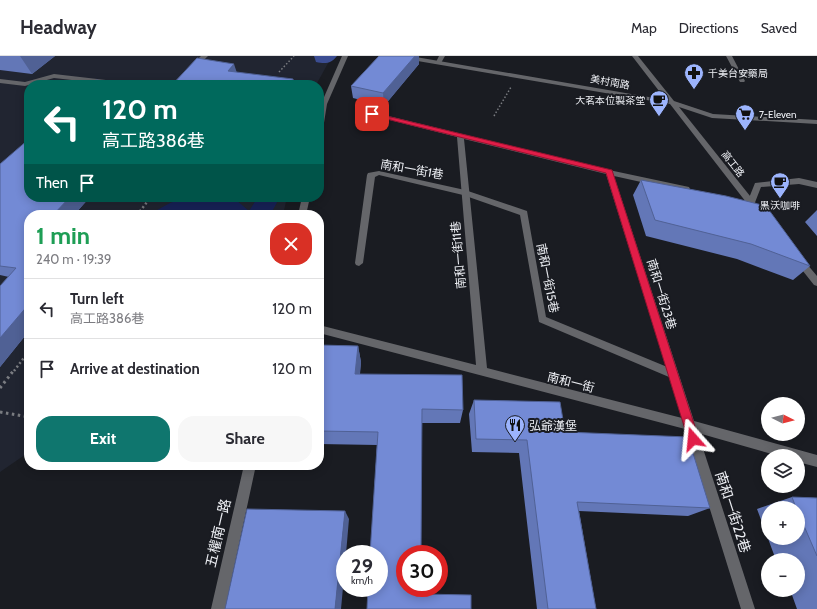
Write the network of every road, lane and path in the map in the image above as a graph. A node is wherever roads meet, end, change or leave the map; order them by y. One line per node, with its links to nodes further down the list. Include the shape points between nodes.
1 (205, 56): 12 (street)
2 (294, 56): 8 (path)
3 (345, 56): 17 (street)
4 (400, 56): 7 (street, 美村南路)
5 (635, 56): 16 (street, 高工路)
6 (729, 56): 14 (street)
7 (441, 59): 9 (street, 美村南路)
8 (278, 72)
9 (517, 76): 16 (street, 美村南路); 19 (path)
10 (40, 80): 11 (street, via 54,76)
11 (79, 80)
12 (179, 80)
13 (0, 81): 15 (street)
14 (742, 81)
15 (24, 84)
16 (674, 103): 20 (street, 美村南路, via 712,116); 28 (street, 高工路)
17 (324, 104)
18 (372, 114): 21 (street)
19 (494, 116)
20 (817, 122)
21 (460, 135): 22 (street); 25 (street, 南和一街11巷)
22 (609, 172): 24 (street); 37 (street, 南和一街23巷)
23 (817, 185): 28 (street, via 799,181 758,185)
24 (691, 190)
25 (465, 193): 32 (street, 南和一街1巷, via 379,173 371,175); 36 (street, 南和一街11巷); 37 (street, 南和一街15巷, via 524,214 542,319)
26 (736, 200): 28 (street)
27 (147, 202): 29 (path)
28 (751, 203): 30 (street, 高工路)
29 (141, 210)
30 (765, 220)
31 (794, 254): 33 (street)
32 (359, 263)
33 (817, 282)
34 (324, 330): 36 (street, 南和一街)
35 (24, 357): 38 (path)
36 (482, 372): 41 (street, 南和一街)
37 (673, 374): 41 (street, 南和一街23巷)
38 (0, 388)
39 (0, 412): 40 (path)
40 (24, 416)
41 (689, 425): 42 (street, 南和一街); 45 (street, 南和一街22巷)
42 (817, 461)
43 (249, 470): 44 (street, 五權南一路)
44 (218, 609)
45 (748, 609)

